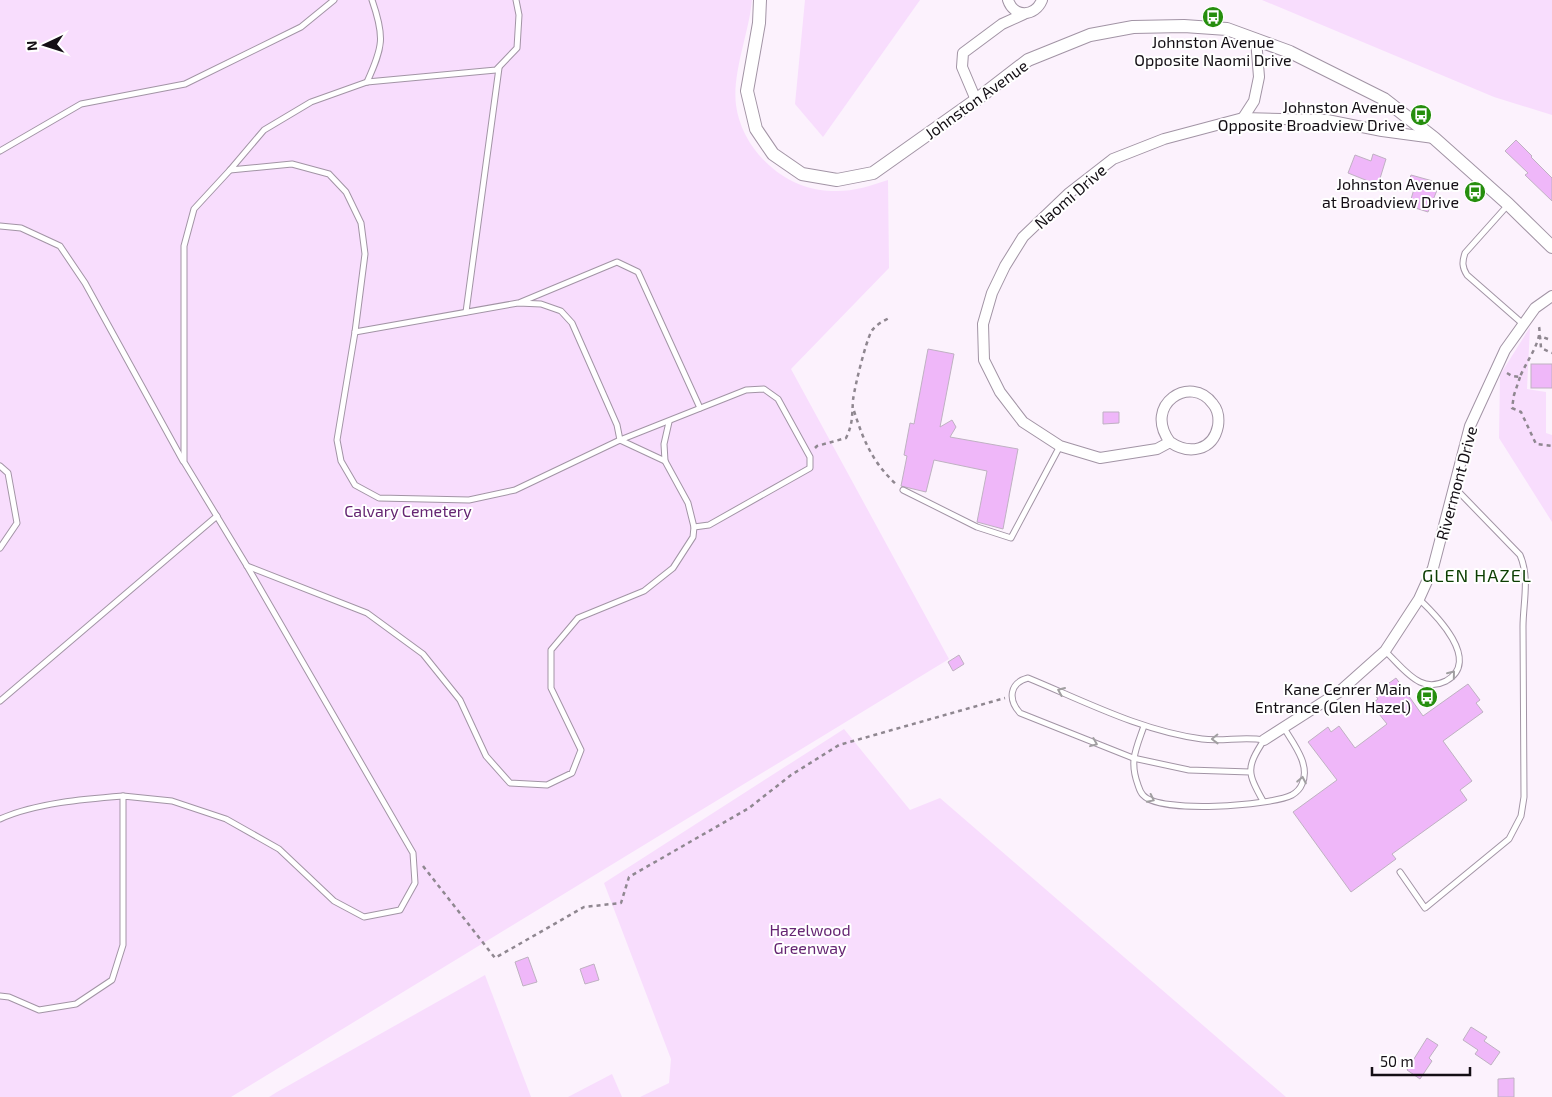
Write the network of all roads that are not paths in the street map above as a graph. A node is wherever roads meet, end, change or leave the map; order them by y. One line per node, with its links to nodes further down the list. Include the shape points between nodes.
1 (334, 0): 15 (lane, via 301,27 185,84 81,104)
2 (372, 0): 11 (lane, via 381,29 380,54)
3 (516, 0): 10 (lane, via 519,15 517,48)
4 (760, 0): 12 (street, Johnston Avenue, via 747,91 756,129 773,154 802,174 837,180 873,174)
5 (1042, 0): 7 (street, via 1034,11)
6 (1008, 2): 7 (street); 8 (street)
7 (1024, 14): 8 (street)
8 (1002, 24): 12 (street, via 963,53 962,67)
9 (1256, 39): 12 (street, Johnston Avenue, via 1227,29 1184,26 1133,27 1090,35 1028,60); 13 (street, via 1259,77 1254,101); 14 (street, Johnston Avenue, via 1305,59 1384,99)
10 (499, 66): 11 (lane, via 496,70); 22 (lane)
11 (367, 82): 16 (lane, via 311,102 264,130)
12 (976, 100)
13 (1243, 118): 14 (street, Naomi Drive, via 1326,120); 29 (street, Naomi Drive, via 1164,139 1113,159 1048,212 1023,237 1005,266 992,293 983,324 984,360 1000,392 1023,422)
14 (1434, 138): 17 (street, Johnston Avenue)
15 (0, 151)
16 (230, 170): 24 (lane, via 292,164 329,174 346,192 361,223 365,254); 31 (lane, via 194,209 184,246)
17 (1508, 204): 19 (street, Johnston Avenue); 23 (lane, via 1465,254 1463,269)
18 (0, 226): 31 (lane, via 21,228 60,246 86,284)
19 (1552, 247)
20 (1552, 296): 23 (street, Rivermont Drive, via 1535,308)
21 (518, 303): 22 (lane); 25 (lane, via 617,262 638,272); 27 (lane, via 541,304 561,311 572,323 617,425)
22 (466, 312): 24 (lane)
23 (1524, 324): 33 (street, Rivermont Drive, via 1505,350 1470,426)
24 (355, 332): 27 (lane, via 337,440 341,461 355,485 378,498 469,500 516,490)
25 (700, 408): 26 (lane); 36 (lane, via 746,390 764,389 778,399 810,457 810,468 709,525)
26 (668, 422): 27 (lane); 30 (lane)
27 (620, 440): 30 (lane)
28 (1170, 442): 28 (street, via 1186,450 1204,446 1211,440 1216,432 1218,414 1208,398 1190,392 1180,393 1165,405 1161,424); 29 (street, Naomi Drive, via 1157,450 1100,458)
29 (1060, 446): 34 (lane, via 1011,538 977,527)
30 (665, 461): 36 (lane, via 688,503)
31 (184, 462): 35 (lane)
32 (0, 466): 37 (lane, via 8,473 17,523)
33 (1454, 487): 39 (street, Rivermont Drive, via 1433,568); 50 (lane, via 1520,555 1525,565 1524,797 1521,816 1509,839 1426,908)
34 (903, 490)
35 (217, 516): 38 (lane); 41 (lane)
36 (694, 527): 38 (lane, via 693,537 673,568 644,591 578,618 551,650 551,688 581,750 572,773 547,785 510,783 486,756 460,700 423,654 367,613)
37 (0, 548)
38 (247, 566): 47 (lane, via 414,853 414,883 400,910 364,917 334,901 279,849 226,819 172,801)
39 (1419, 600): 40 (street, Rivermont Drive); 40 (lane, one-way to 39, via 1412,677 1429,685 1448,680 1456,672 1459,652 1455,641 1433,612)
40 (1385, 651): 43 (street, Rivermont Drive, via 1338,692)
41 (0, 702)
42 (1144, 726): 44 (lane, one-way to 42, via 1203,739); 45 (lane); 45 (lane, one-way to 45, via 1028,678 1021,679 1011,696 1020,713)
43 (1283, 728): 44 (street, Rivermont Drive); 48 (lane, one-way to 43, via 1291,795 1304,781 1299,753)
44 (1264, 740): 46 (lane, via 1253,756)
45 (1133, 758): 46 (lane, via 1188,770); 48 (lane, one-way to 48, via 1133,772 1148,800 1213,807)
46 (1250, 772): 48 (lane)
47 (123, 796): 49 (lane, via 78,800); 51 (lane, via 123,945 112,980 76,1004 39,1010)
48 (1263, 801)
49 (0, 819)
50 (1400, 872)
51 (0, 996)

